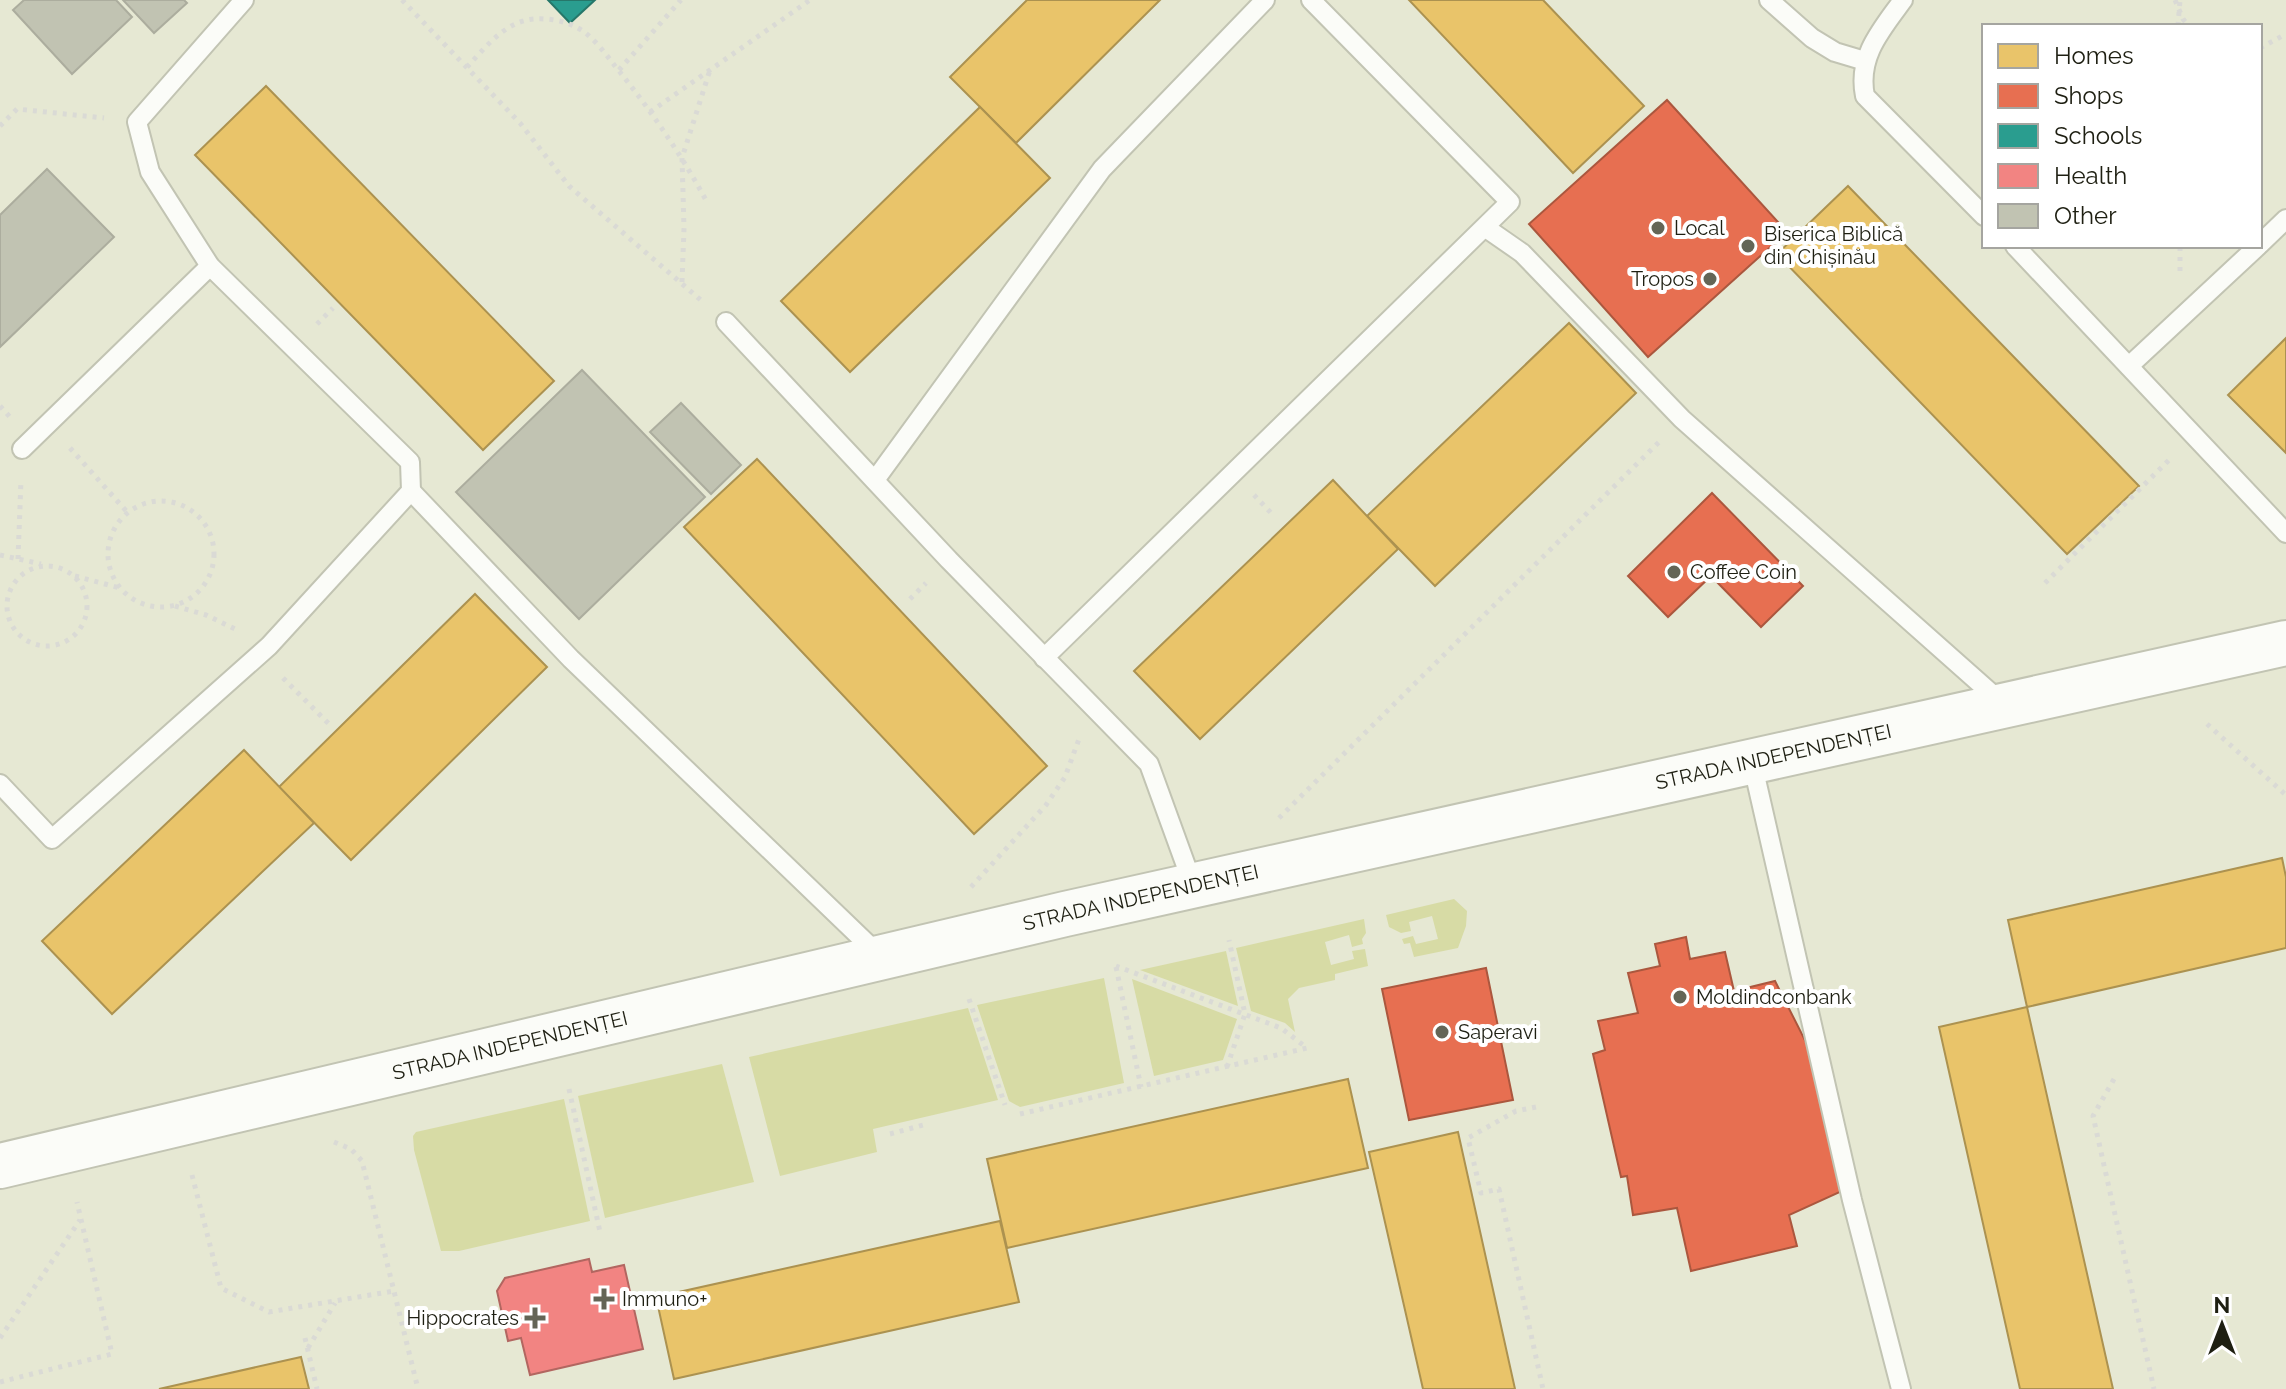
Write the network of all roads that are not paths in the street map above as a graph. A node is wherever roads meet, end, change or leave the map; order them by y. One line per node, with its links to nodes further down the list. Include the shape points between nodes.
1 (244, 0): 13 (lane, via 137,122 150,172)
2 (1265, 0): 17 (lane, via 1102,169)
3 (1311, 0): 9 (lane, via 1510,202)
4 (1769, 0): 6 (lane, via 1835,52)
5 (1903, 0): 6 (lane)
6 (1865, 61): 7 (lane, via 1865,96)
7 (1982, 214)
8 (2286, 219): 10 (lane)
9 (1486, 228): 21 (lane); 22 (lane, via 1522,253 1682,419)
10 (2262, 242)
11 (2017, 248): 15 (lane)
12 (2256, 248): 15 (lane)
13 (210, 266): 16 (lane); 18 (lane, via 410,462)
14 (726, 322): 17 (lane)
15 (2129, 366): 19 (lane)
16 (22, 449)
17 (875, 480): 21 (lane)
18 (411, 491): 24 (lane, via 265,650 52,839); 26 (lane, via 571,659)
19 (2286, 533)
20 (2286, 643): 22 (main road, STRADA INDEPENDENȚEI)
21 (1044, 658): 25 (lane, via 1149,764)
22 (2004, 705): 23 (main road, STRADA INDEPENDENȚEI)
23 (1752, 762): 25 (main road, STRADA INDEPENDENȚEI); 28 (lane)
24 (0, 784)
25 (1193, 885): 26 (main road, STRADA INDEPENDENȚEI)
26 (882, 958): 27 (main road, STRADA INDEPENDENȚEI)
27 (0, 1166)
28 (1901, 1389)

